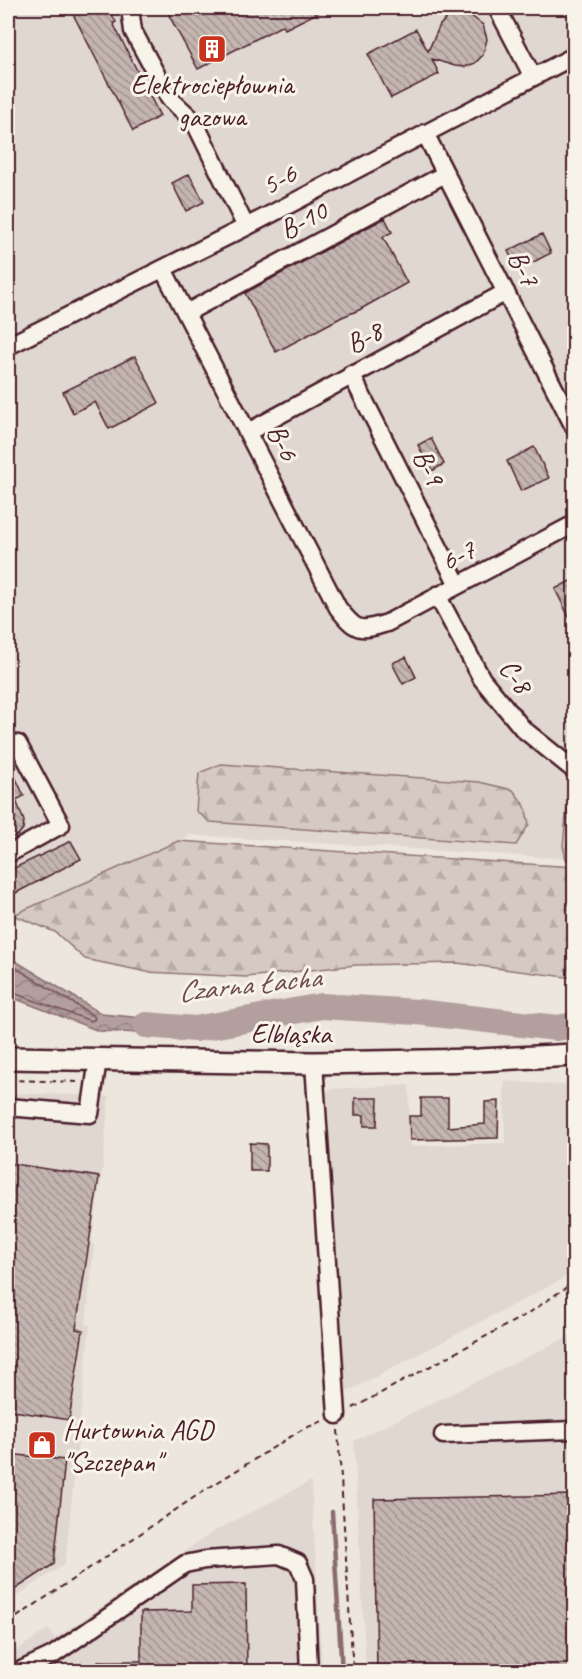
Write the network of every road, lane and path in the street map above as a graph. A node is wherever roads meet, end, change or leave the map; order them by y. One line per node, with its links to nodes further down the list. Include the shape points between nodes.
1 (130, 8): 7 (lane, via 133,31 169,98 194,121)
2 (496, 8): 4 (lane)
3 (574, 56): 4 (lane, 5-6)
4 (533, 77): 5 (lane, 5-6)
5 (425, 134): 6 (lane, B-7); 7 (lane, 5-6)
6 (445, 174): 9 (lane, B-7); 10 (lane, B-10)
7 (246, 227): 8 (lane, 5-6)
8 (163, 269): 10 (lane, B-6); 11 (lane, 5-6)
9 (506, 292): 12 (lane, B-8); 13 (lane, B-7)
10 (186, 313): 14 (lane, B-6)
11 (8, 346)
12 (351, 374): 14 (lane, B-8); 16 (lane, B-9)
13 (574, 427)
14 (248, 432): 18 (lane, B-6, via 338,608 351,626)
15 (574, 524): 16 (lane, 6-7)
16 (458, 585): 17 (lane, 6-7)
17 (437, 596): 18 (lane, 6-7, via 387,623); 20 (lane, C-8, via 482,679 524,729)
18 (364, 630)
19 (13, 743): 21 (lane, via 61,825)
20 (574, 770)
21 (8, 854)
22 (574, 1055): 25 (main road, Elbląska)
23 (8, 1059): 24 (main road, Elbląska)
24 (98, 1059): 25 (main road, Elbląska); 28 (lane, via 90,1114)
25 (314, 1063): 30 (lane)
26 (8, 1080): 27 (path)
27 (66, 1081)
28 (8, 1107)
29 (574, 1282): 30 (path, via 529,1313)
30 (337, 1415): 33 (path, via 303,1430 202,1492); 36 (path)
31 (574, 1430): 32 (lane)
32 (443, 1435)
33 (8, 1623)
34 (17, 1671): 35 (lane, via 53,1655 185,1564 279,1555 298,1563 305,1579)
35 (309, 1671)
36 (353, 1671)

